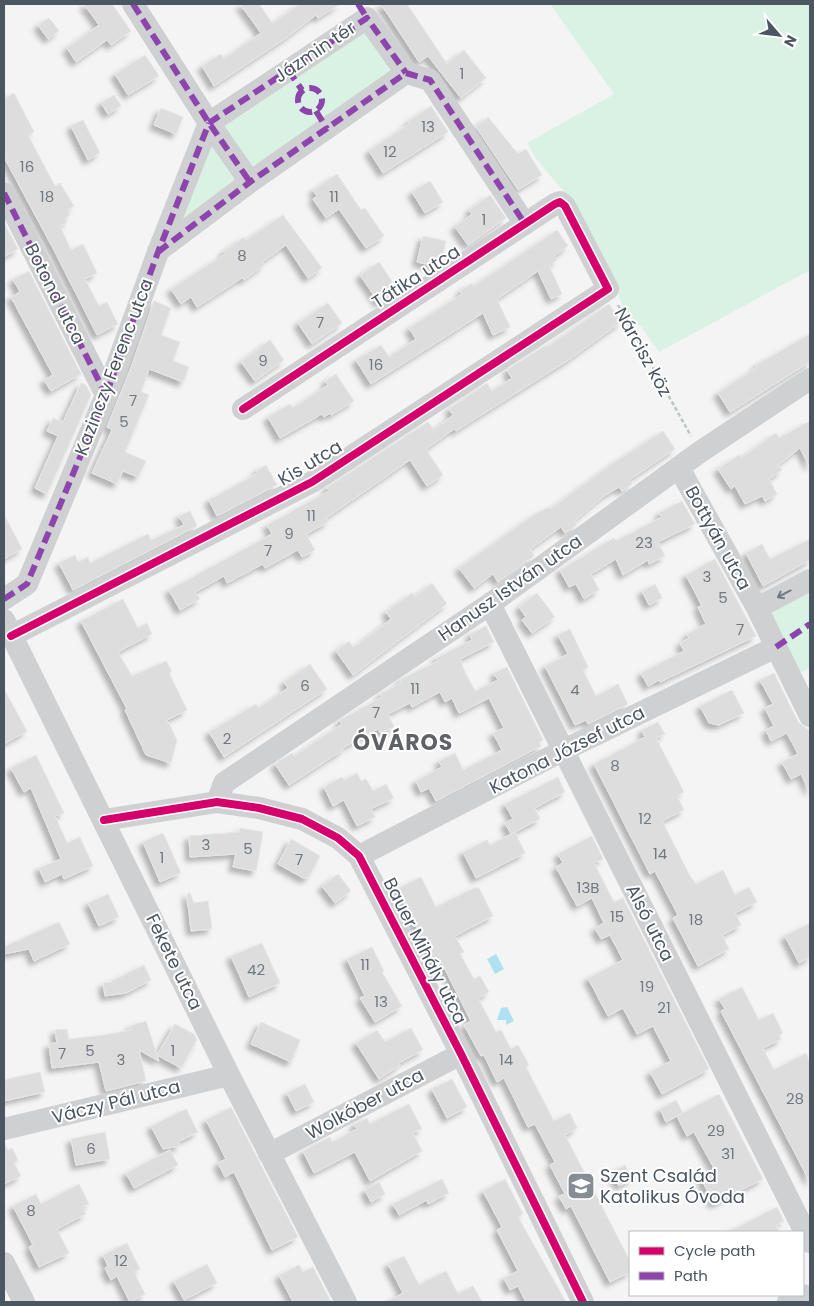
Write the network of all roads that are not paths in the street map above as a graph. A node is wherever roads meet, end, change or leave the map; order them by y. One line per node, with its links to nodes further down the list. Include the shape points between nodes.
1 (133, 4): 4 (street)
2 (363, 11): 3 (street, Jázmin tér); 4 (street, Jázmin tér)
3 (406, 73): 5 (street); 7 (street, via 430,80)
4 (209, 123): 5 (street); 9 (street, Kazinczy Ferenc utca)
5 (250, 182): 9 (street)
6 (4, 193): 12 (street, Botond utca)
7 (525, 224): 8 (street, Tátika utca, via 560,202); 13 (street, Tátika utca)
8 (589, 250): 10 (street, Nárcisz köz)
9 (158, 252): 12 (street, Kazinczy Ferenc utca)
10 (608, 289): 19 (street, Kis utca, via 312,482)
11 (810, 379): 14 (street, Hanusz István utca)
12 (106, 394): 16 (street, Kazinczy Ferenc utca, via 27,584)
13 (243, 409)
14 (679, 468): 17 (street, Hanusz István utca); 18 (street, Bottyán utca)
15 (810, 580): 18 (street, one-way to 18)
16 (4, 598)
17 (490, 604): 23 (street, Alsó utca); 24 (street, Hanusz István utca, via 224,783)
18 (757, 608): 20 (street, Bottyán utca)
19 (8, 628): 25 (street, Fekete utca)
20 (776, 647): 21 (street, Bottyán utca); 23 (street, Katona József utca)
21 (802, 681): 22 (street)
22 (810, 716)
23 (564, 750): 26 (street, Katona József utca); 31 (street, Alsó utca)
24 (217, 802): 25 (street, Bauer Mihály utca); 26 (street, Bauer Mihály utca, via 302,819 338,838)
25 (104, 820): 28 (street, Fekete utca)
26 (359, 856): 27 (street, Bauer Mihály utca)
27 (461, 1054): 30 (street, Wolkóber utca); 36 (street, Bauer Mihály utca)
28 (229, 1075): 29 (street, Váczy Pál utca); 30 (street, Fekete utca)
29 (4, 1129)
30 (269, 1154): 35 (street, Fekete utca)
31 (810, 1242)
32 (4, 1262): 34 (street)
33 (801, 1296): 37 (street)
34 (24, 1302)
35 (346, 1302)
36 (583, 1302)
37 (788, 1302)

